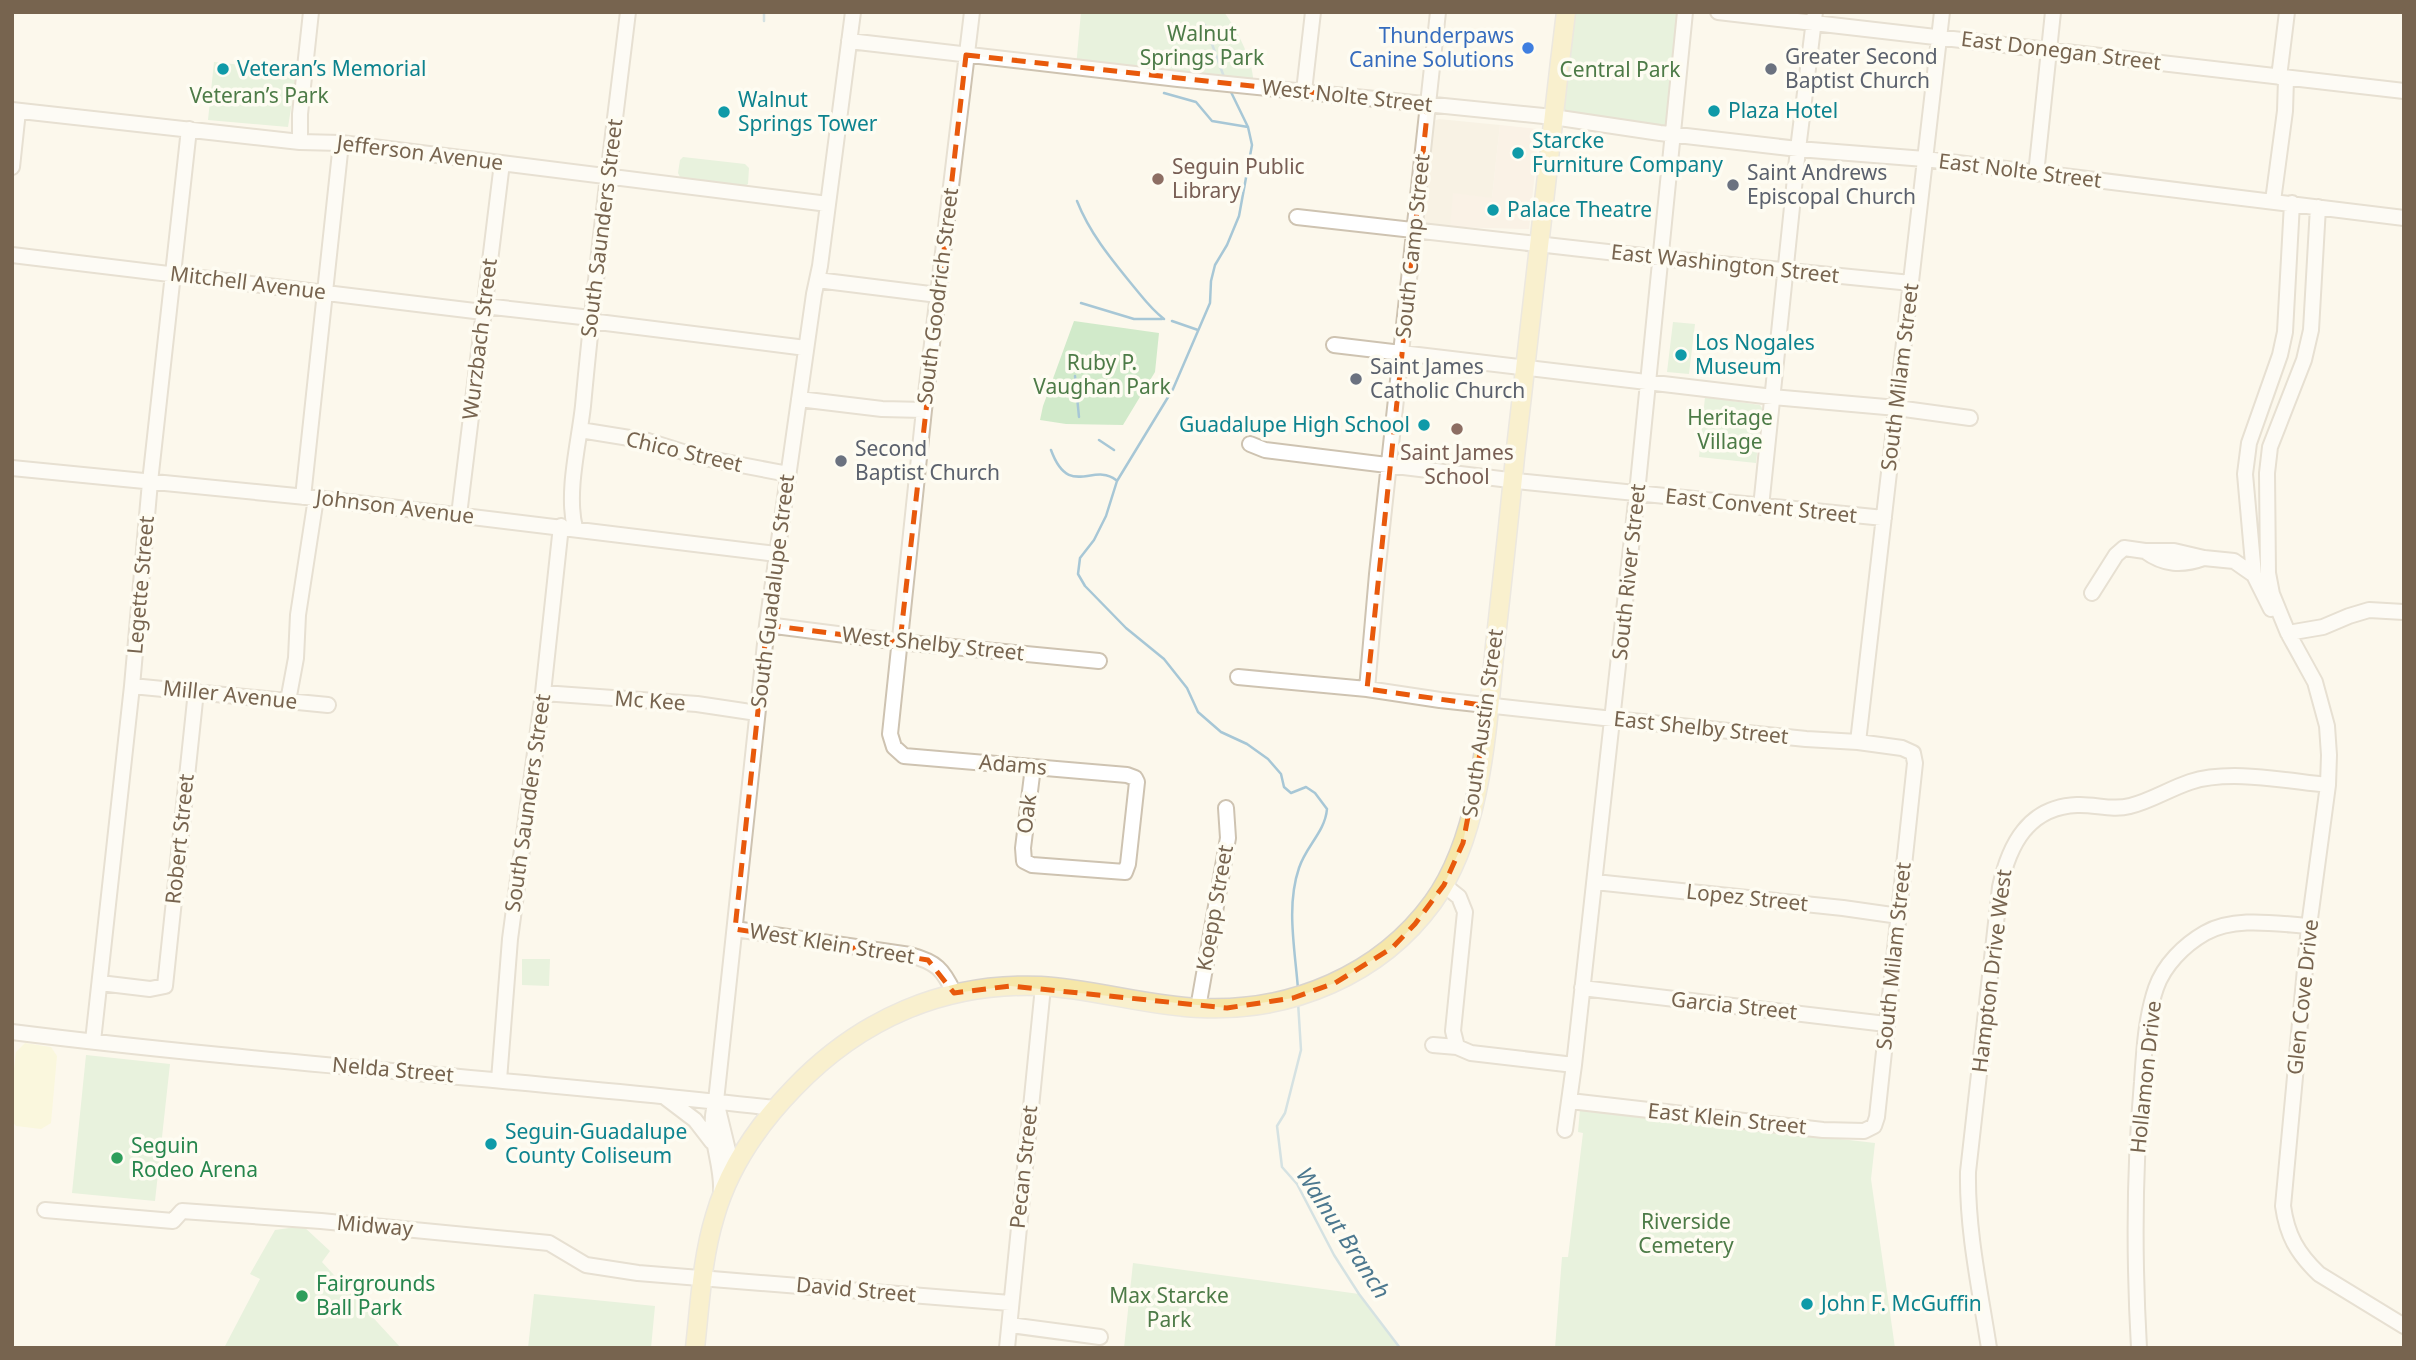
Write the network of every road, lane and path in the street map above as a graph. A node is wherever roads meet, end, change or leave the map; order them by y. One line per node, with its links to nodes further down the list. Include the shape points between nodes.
1 (312, 12): 26 (street)
2 (628, 12): 33 (street, South Saunders Street)
3 (853, 12): 15 (street, South Guadalupe Street)
4 (972, 12): 17 (street, South Goodrich Street)
5 (1313, 12): 19 (street)
6 (1438, 12): 21 (street, South Camp Street)
7 (1566, 12): 23 (main road, South Austin Street)
8 (1685, 12): 25 (street, South River Street)
9 (1718, 12): 13 (street, East Donegan Street)
10 (1941, 12): 14 (street, South Milam Street)
11 (2053, 12): 16 (street)
12 (2287, 12): 18 (street)
13 (1815, 18): 14 (street, East Donegan Street); 28 (street)
14 (1939, 37): 16 (street, East Donegan Street); 29 (street, South Milam Street)
15 (849, 41): 17 (street, West Nolte Street); 36 (street, South Guadalupe Street)
16 (2049, 51): 18 (street, East Donegan Street); 32 (street)
17 (966, 55): 19 (street, West Nolte Street); 49 (street, South Goodrich Street)
18 (2283, 78): 20 (street, East Donegan Street); 34 (street, via 2285,111)
19 (1304, 91): 21 (street, West Nolte Street)
20 (2404, 91)
21 (1428, 105): 23 (street, West Nolte Street); 40 (street, South Camp Street)
22 (15, 110): 24 (street, Jefferson Avenue); 31 (street)
23 (1553, 117): 25 (street, East Nolte Street); 41 (main road, South Austin Street)
24 (188, 129): 26 (street, Jefferson Avenue); 45 (street, Legette Street)
25 (1673, 135): 28 (street, East Nolte Street); 43 (street, South River Street)
26 (300, 142): 27 (street, Jefferson Avenue)
27 (341, 143): 30 (street, Jefferson Avenue); 48 (street)
28 (1798, 149): 29 (street, East Nolte Street); 44 (street)
29 (1925, 159): 32 (street, East Nolte Street); 47 (street, South Milam Street)
30 (502, 163): 33 (street, Jefferson Avenue); 50 (street, Wurzbach Street)
31 (12, 167)
32 (2036, 174): 34 (street, East Nolte Street)
33 (608, 176): 36 (street, Jefferson Avenue); 51 (street, South Saunders Street)
34 (2273, 201): 35 (street, East Nolte Street)
35 (2292, 203): 37 (street, East Nolte Street); 55 (street, Glen Cove Drive, via 2286,332)
36 (828, 204): 46 (street, South Guadalupe Street)
37 (2318, 207): 39 (street, East Nolte Street); 56 (street, Glen Cove Drive, via 2311,330)
38 (1297, 217): 40 (street, East Washington Street)
39 (2404, 218)
40 (1415, 230): 41 (street, East Washington Street); 54 (street, South Camp Street)
41 (1539, 243): 43 (street, East Washington Street); 57 (main road, South Austin Street)
42 (12, 256): 45 (street, Mitchell Avenue)
43 (1661, 258): 44 (street, East Washington Street); 58 (street, South River Street)
44 (1786, 271): 47 (street, East Washington Street); 59 (street)
45 (173, 274): 48 (street, Mitchell Avenue); 70 (street, Legette Street)
46 (817, 280): 49 (street); 53 (street, South Guadalupe Street)
47 (1911, 283): 61 (street, South Milam Street)
48 (325, 292): 50 (street, Mitchell Avenue); 72 (street)
49 (938, 295): 62 (street, South Goodrich Street)
50 (484, 309): 51 (street, Mitchell Avenue); 74 (street, Wurzbach Street)
51 (591, 319): 53 (street, Mitchell Avenue); 64 (street, South Saunders Street)
52 (1335, 345): 54 (street)
53 (806, 348): 60 (street, South Guadalupe Street)
54 (1402, 351): 57 (street); 66 (street, South Camp Street)
55 (2280, 355): 56 (street); 77 (street, Glen Cove Drive, via 2249,443 2245,474)
56 (2304, 360): 84 (street, Glen Cove Drive, via 2270,447 2267,473 2268,573)
57 (1524, 368): 58 (street); 69 (main road, South Austin Street)
58 (1648, 383): 59 (street); 71 (street, South River Street)
59 (1773, 397): 61 (street); 73 (street)
60 (799, 399): 62 (street); 68 (street, South Guadalupe Street)
61 (1897, 408): 63 (street); 75 (street, South Milam Street)
62 (924, 410): 85 (street, South Goodrich Street)
63 (1970, 418)
64 (580, 430): 68 (street, Chico Street, via 649,441 699,457); 76 (street, South Saunders Street)
65 (1250, 444): 66 (street, East Convent Street, via 1265,450)
66 (1390, 466): 69 (street, East Convent Street); 89 (street, South Camp Street)
67 (12, 468): 70 (street, Johnson Avenue)
68 (788, 474): 78 (street, South Guadalupe Street)
69 (1513, 480): 71 (street, East Convent Street); 94 (main road, South Austin Street)
70 (150, 482): 72 (street, Johnson Avenue); 88 (street, Legette Street)
71 (1637, 494): 73 (street, East Convent Street); 96 (street, South River Street)
72 (309, 497): 74 (street, Johnson Avenue); 92 (street, via 296,658)
73 (1761, 507): 75 (street, East Convent Street)
74 (459, 515): 76 (street, Johnson Avenue)
75 (1884, 518): 97 (street, South Milam Street)
76 (568, 527): 78 (street, Johnson Avenue); 91 (street, South Saunders Street)
77 (2251, 550): 79 (street); 80 (street, Glen Cove Drive)
78 (776, 554): 83 (street, South Guadalupe Street)
79 (2234, 561): 80 (street); 81 (street, via 2204,558 2175,564 2124,548)
80 (2254, 575): 84 (street, Glen Cove Drive)
81 (2092, 593)
82 (2404, 612): 84 (street, via 2369,610 2323,627)
83 (767, 625): 85 (street, West Shelby Street); 95 (street, South Guadalupe Street)
84 (2285, 627): 101 (street, Glen Cove Drive, via 2309,667 2322,703)
85 (900, 642): 86 (street, West Shelby Street); 98 (street, South Goodrich Street, via 890,734)
86 (1099, 660)
87 (1238, 677): 89 (street)
88 (132, 685): 90 (street, Miller Avenue); 109 (street, Legette Street)
89 (1367, 690): 94 (street)
90 (195, 691): 92 (street, Miller Avenue); 109 (street, Robert Street, via 165,986)
91 (543, 693): 95 (street, Mc Kee); 120 (street, South Saunders Street, via 510,939)
92 (288, 701): 93 (street, Miller Avenue)
93 (328, 705)
94 (1489, 706): 96 (street, East Shelby Street); 105 (main road, South Austin Street, via 1471,818)
95 (757, 713): 108 (street, South Guadalupe Street)
96 (1613, 719): 97 (street, East Shelby Street); 104 (street, South River Street)
97 (1858, 742): 99 (street, East Shelby Street)
98 (894, 747): 100 (street, Adams, via 904,756)
99 (1913, 753): 106 (street, South Milam Street)
100 (1033, 767): 103 (street, Oak, via 1024,861); 103 (street, Adams, via 1135,778)
101 (2328, 785): 107 (street, Glen Cove Drive); 138 (street, Hampton Drive West, via 2238,777 2190,782 2127,807 2058,808 2039,817 2014,843 2000,887 1968,1172 1973,1245)
102 (1226, 808): 113 (street, Koepp Street, via 1228,838)
103 (1125, 872)
104 (1595, 882): 106 (street, Lopez Street); 111 (street, South River Street)
105 (1444, 885): 113 (main road, South Austin Street, via 1392,947 1335,983 1293,998 1243,1007); 118 (street, via 1459,897 1465,912 1453,1031)
106 (1899, 916): 114 (street, South Milam Street)
107 (2309, 926): 134 (street, Glen Cove Drive, via 2285,1178 2286,1228 2319,1274); 139 (street, Hollamon Drive, via 2260,922 2207,932 2165,969 2156,988 2137,1130 2134,1235)
108 (734, 929): 112 (street, West Klein Street, via 928,960 939,968); 122 (street, South Guadalupe Street)
109 (100, 984): 116 (street, Legette Street)
110 (1043, 986): 112 (main road, South Austin Street); 113 (main road, South Austin Street); 132 (street, Pecan Street)
111 (1582, 988): 114 (street, Garcia Street); 119 (street, South River Street)
112 (954, 993): 124 (main road, South Austin Street, via 902,1011 856,1035 811,1070)
113 (1198, 1008)
114 (1886, 1024): 125 (street, South Milam Street)
115 (12, 1032): 116 (street, Nelda Street)
116 (93, 1041): 120 (street, Nelda Street)
117 (1433, 1045): 118 (street)
118 (1457, 1047): 119 (street, via 1471,1053)
119 (1574, 1065): 123 (street, South River Street)
120 (499, 1080): 121 (street, Nelda Street)
121 (665, 1097): 122 (street, Nelda Street); 127 (street, via 695,1120)
122 (716, 1101): 124 (street, Nelda Street); 127 (street); 128 (street, South Guadalupe Street)
123 (1570, 1101): 125 (street, East Klein Street, via 1824,1130 1864,1131 1874,1126); 126 (street, South River Street)
124 (775, 1108): 128 (main road, South Austin Street)
125 (1877, 1117)
126 (1565, 1130)
127 (713, 1143): 129 (street, via 722,1180)
128 (733, 1171): 129 (main road, South Austin Street)
129 (721, 1198): 131 (main road, South Austin Street)
130 (45, 1210): 131 (street, Midway, via 173,1222 182,1211 536,1241 556,1245 586,1265)
131 (703, 1278): 132 (street, David Street); 136 (main road, South Austin Street)
132 (1010, 1303): 133 (street, Pecan Street)
133 (1010, 1325): 135 (street); 137 (street, Pecan Street)
134 (2404, 1326)
135 (1100, 1337)
136 (695, 1348)
137 (1007, 1348)
138 (1989, 1348)
139 (2139, 1348)

